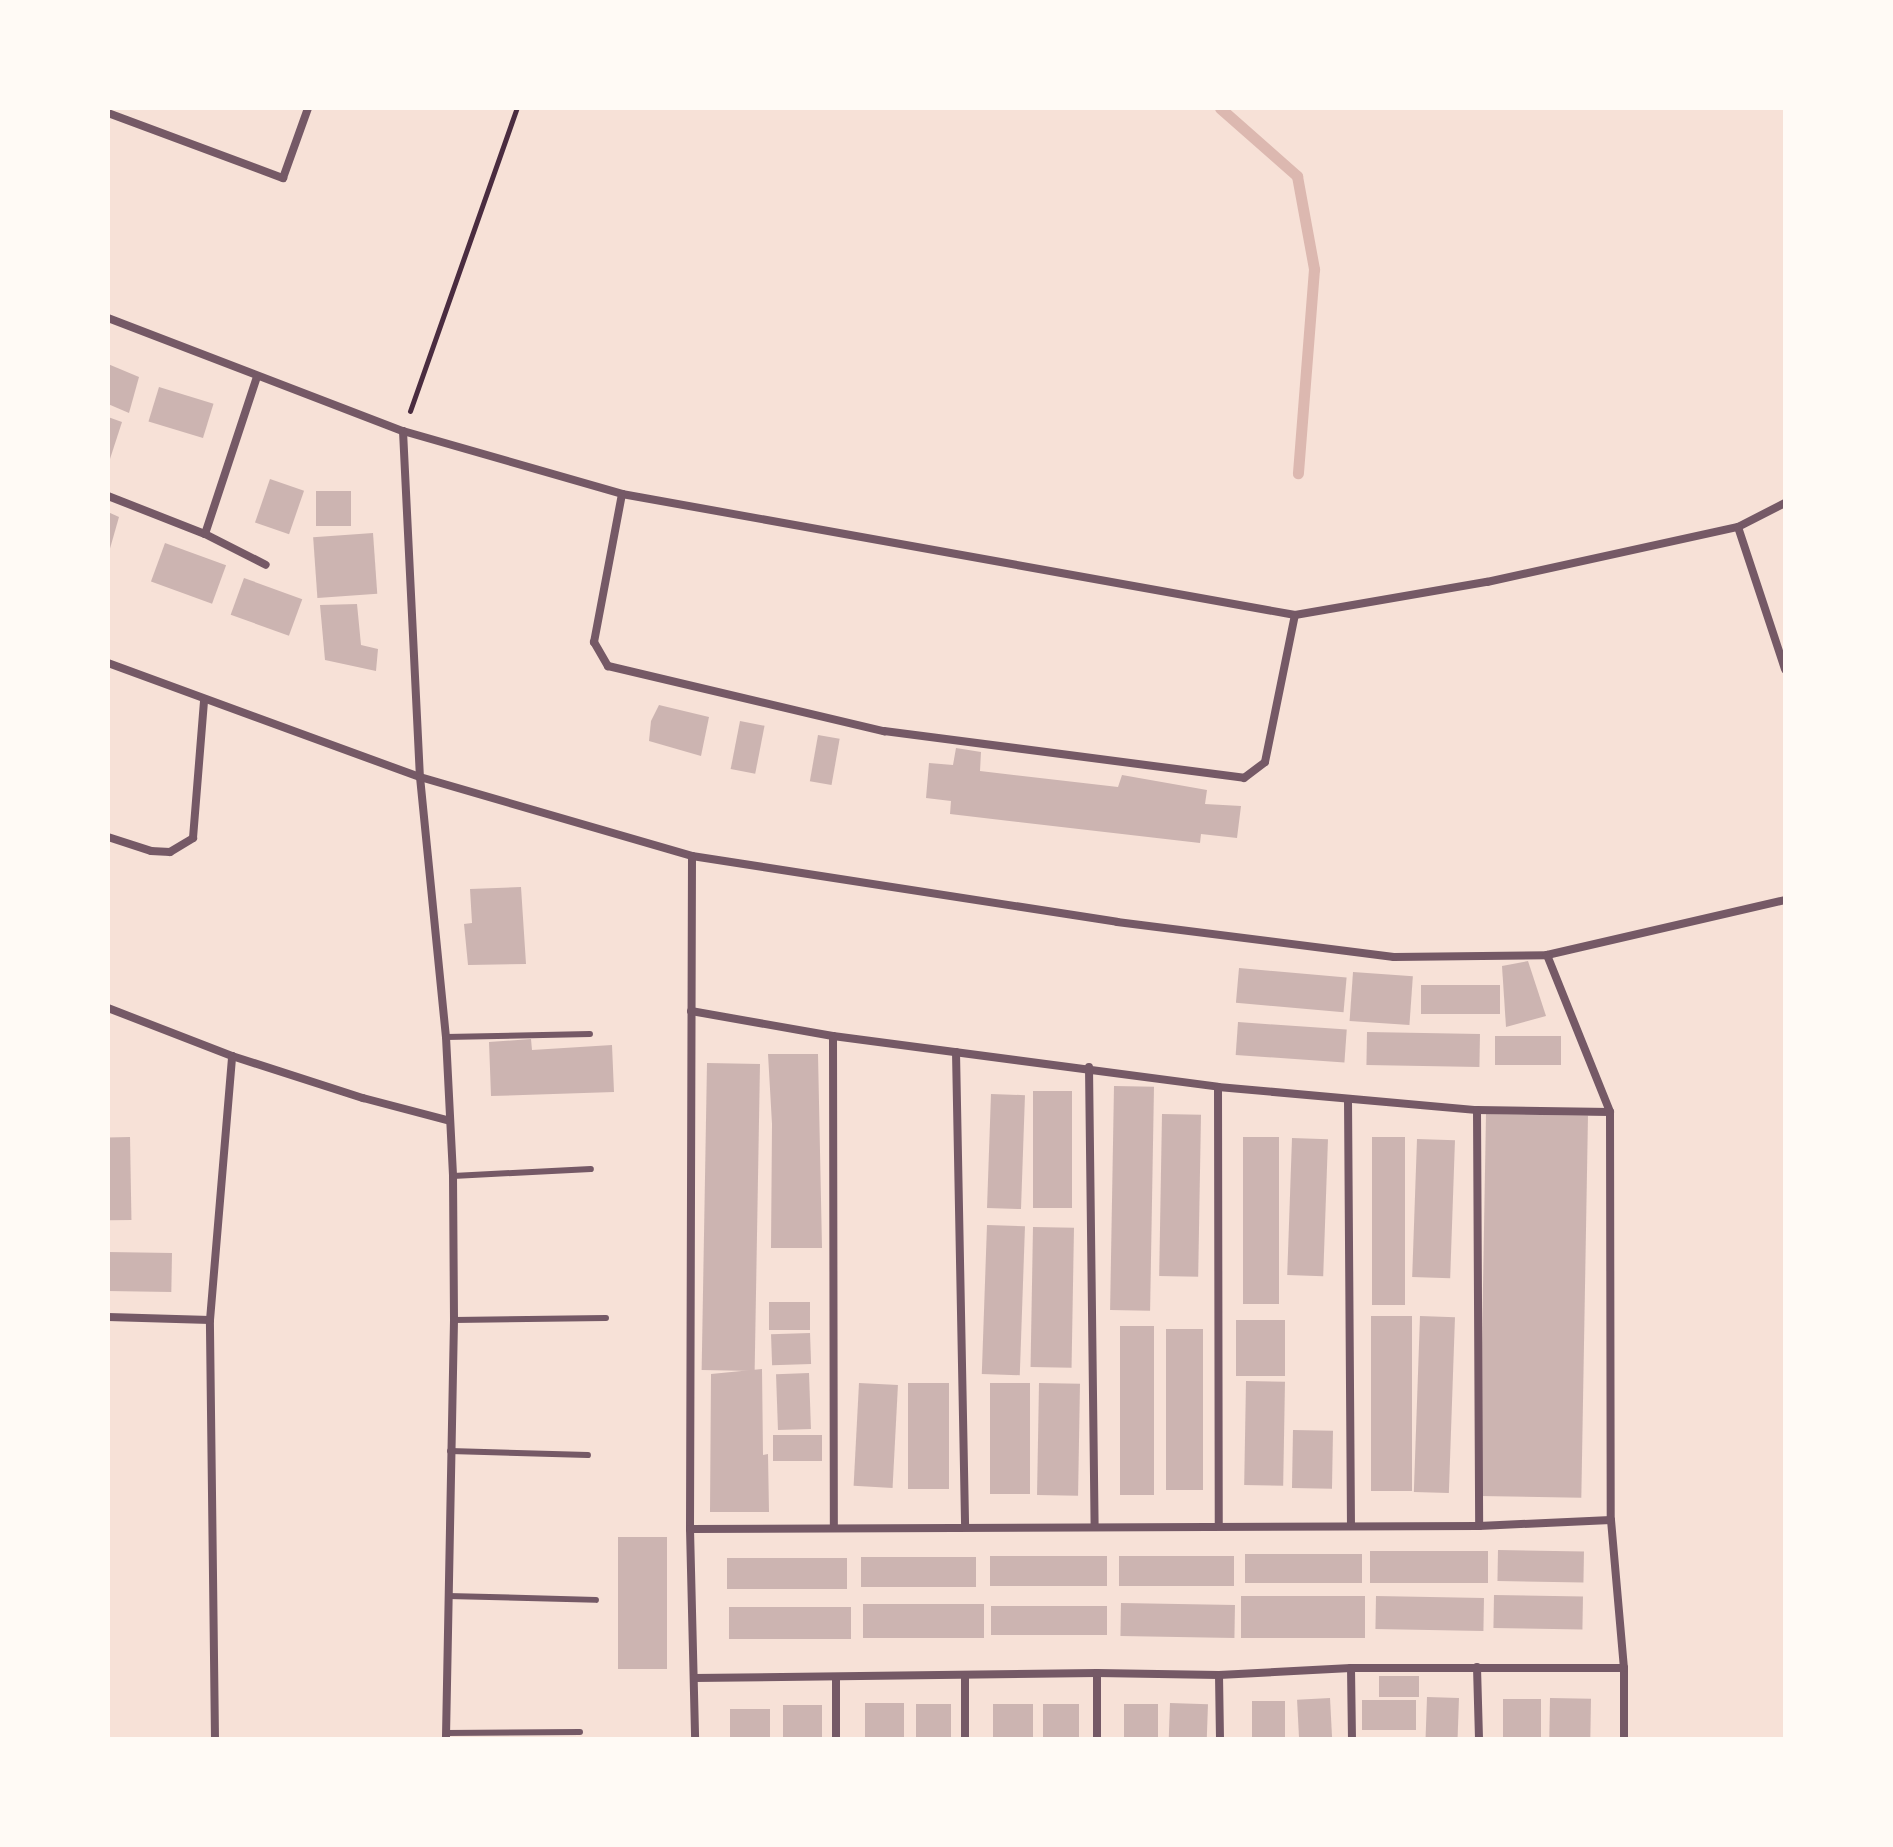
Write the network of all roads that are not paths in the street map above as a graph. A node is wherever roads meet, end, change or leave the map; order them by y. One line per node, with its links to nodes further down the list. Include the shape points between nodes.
1 (308, 108): 2 (street, via 283,178)
2 (108, 113)
3 (108, 318): 4 (street)
4 (257, 377): 5 (street); 10 (street)
5 (403, 431): 6 (street); 16 (street)
6 (622, 494): 12 (street); 12 (street, via 594,642 608,666 884,731 1244,778 1265,762)
7 (108, 496): 10 (street)
8 (1785, 503): 9 (street)
9 (1738, 527): 12 (street, via 1487,582); 14 (street)
10 (205, 534): 11 (street)
11 (266, 565)
12 (1295, 615)
13 (108, 663): 15 (street)
14 (1785, 669)
15 (204, 700): 16 (street); 17 (street, via 193,838 170,852)
16 (420, 777): 18 (street); 25 (street)
17 (108, 837)
18 (692, 856): 20 (street, via 1117,922 1394,957); 22 (street)
19 (1785, 900): 20 (street)
20 (1547, 955): 32 (street)
21 (108, 1008): 27 (street)
22 (691, 1011): 24 (street); 49 (street)
23 (590, 1034): 25 (lane)
24 (833, 1036): 26 (street); 47 (street)
25 (446, 1037): 33 (street)
26 (956, 1052): 28 (street); 45 (street)
27 (232, 1056): 33 (street); 38 (street)
28 (1089, 1067): 29 (street); 48 (street)
29 (1218, 1087): 30 (street); 44 (street)
30 (1348, 1099): 31 (street); 43 (street)
31 (1477, 1110): 32 (street); 46 (street)
32 (1610, 1112): 42 (street)
33 (447, 1120): 35 (street)
34 (591, 1169): 35 (lane)
35 (453, 1176): 39 (street)
36 (108, 1317): 38 (street)
37 (606, 1318): 39 (lane)
38 (210, 1320): 62 (street)
39 (454, 1320): 40 (street)
40 (450, 1451): 41 (lane); 50 (street)
41 (588, 1455)
42 (1611, 1520): 46 (street); 54 (street)
43 (1351, 1523): 44 (street); 46 (street)
44 (1219, 1524): 48 (street)
45 (965, 1526): 47 (street); 48 (street)
46 (1479, 1526)
47 (834, 1527): 49 (street)
48 (1095, 1527)
49 (690, 1529): 59 (street)
50 (448, 1596): 51 (lane); 61 (street)
51 (596, 1600)
52 (1477, 1667): 53 (street); 54 (street); 69 (street)
53 (1351, 1668): 57 (street); 68 (street)
54 (1624, 1668): 70 (street)
55 (1097, 1673): 56 (street); 57 (street); 66 (street)
56 (965, 1675): 58 (street); 65 (street)
57 (1219, 1675): 67 (street)
58 (836, 1677): 59 (street); 64 (street)
59 (694, 1678): 63 (street)
60 (580, 1732): 61 (lane)
61 (446, 1736)
62 (215, 1739)
63 (695, 1739)
64 (836, 1739)
65 (965, 1739)
66 (1097, 1739)
67 (1220, 1739)
68 (1352, 1739)
69 (1479, 1739)
70 (1624, 1739)

